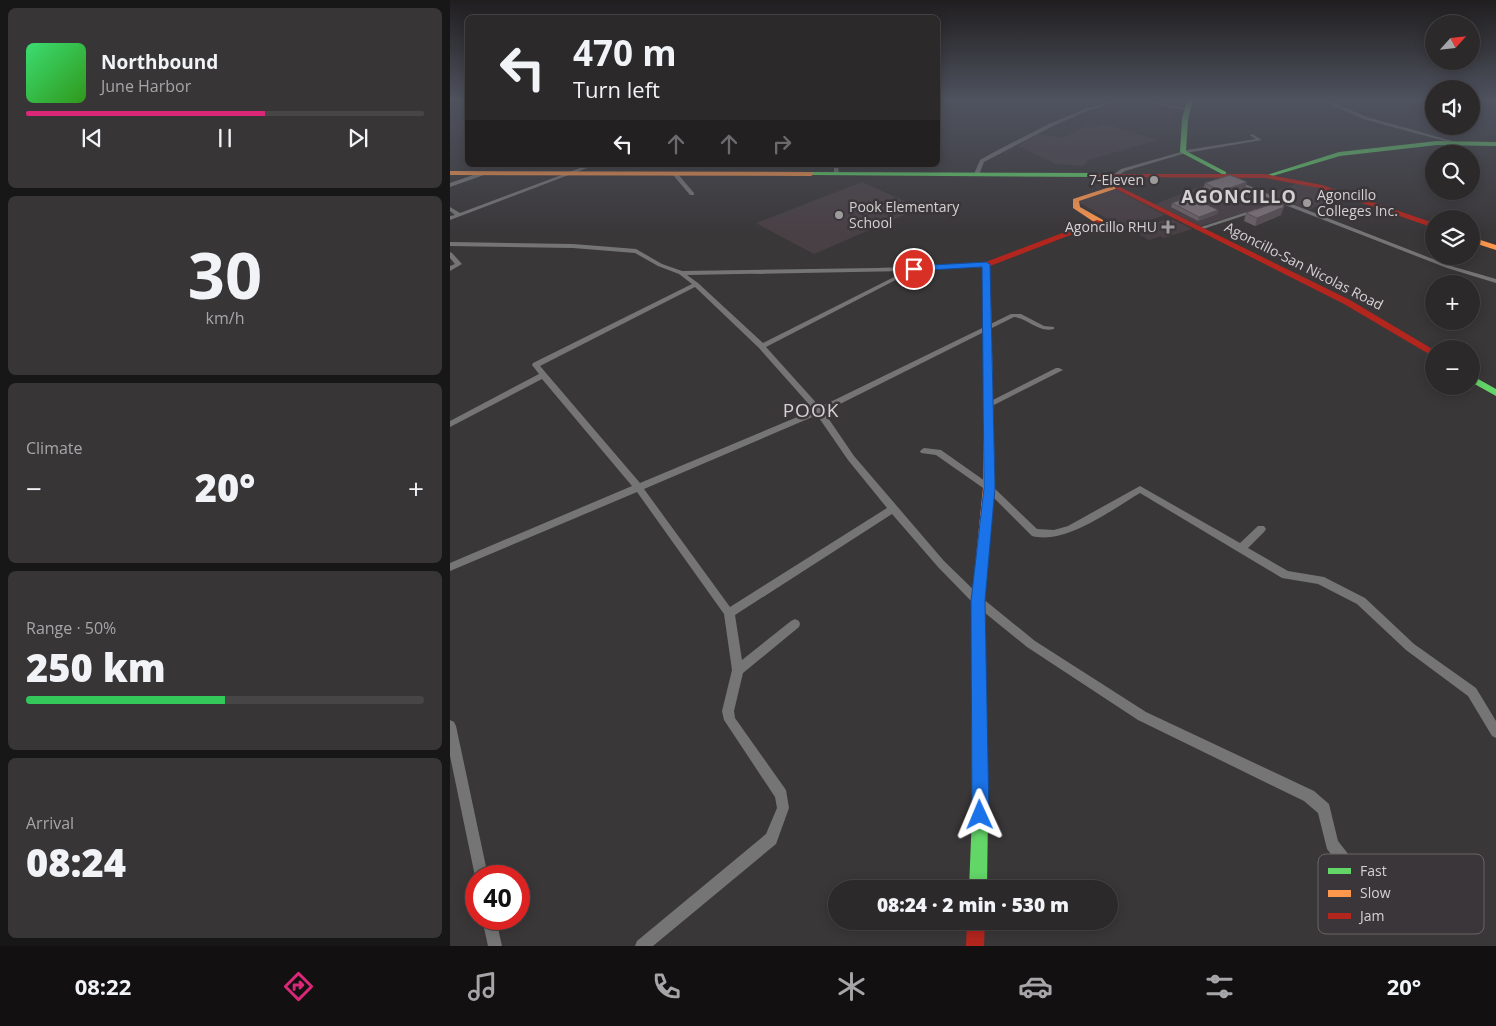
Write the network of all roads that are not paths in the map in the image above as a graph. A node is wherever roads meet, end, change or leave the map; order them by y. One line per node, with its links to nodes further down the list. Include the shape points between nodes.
1 (1013, 144): 12 (street, via 982,161)
2 (1184, 144): 5 (main road)
3 (1235, 144): 5 (street)
4 (1420, 144): 14 (main road, via 1339,154)
5 (1183, 153): 13 (main road); 15 (street, via 1123,170)
6 (587, 167): 10 (street)
7 (837, 169): 11 (main road); 12 (main road, via 853,174)
8 (450, 173): 9 (main road)
9 (482, 174): 10 (main road); 16 (street)
10 (568, 174): 11 (main road); 22 (street)
11 (675, 174): 17 (street)
12 (976, 174): 15 (main road)
13 (1225, 175): 14 (main road); 15 (main road); 18 (street)
14 (1265, 176): 24 (main road, via 1320,186)
15 (1116, 181): 25 (main road, Agoncillo-San Nicolas Road); 30 (main road, via 1075,200 1077,208 1100,222)
16 (450, 185)
17 (692, 194)
18 (1282, 202): 19 (street); 34 (street, via 1449,267)
19 (1272, 205)
20 (1263, 208): 25 (street)
21 (450, 209): 22 (street)
22 (460, 215): 23 (street)
23 (450, 218)
24 (1425, 223)
25 (1198, 229): 39 (main road, Agoncillo-San Nicolas Road, via 1347,302)
26 (1480, 242): 28 (main road)
27 (450, 244): 33 (street, via 573,246 636,251)
28 (1496, 248)
29 (450, 254): 31 (street, via 459,264)
30 (986, 264): 32 (street); 37 (main road)
31 (450, 269)
32 (914, 269): 33 (street); 38 (street)
33 (681, 273): 35 (street)
34 (1496, 281)
35 (696, 284): 38 (street); 41 (street, via 536,365)
36 (1052, 328): 37 (street, via 1046,329 1013,315)
37 (988, 329): 44 (main road); 45 (street)
38 (762, 346): 45 (street)
39 (1425, 349)
40 (1059, 370): 44 (street)
41 (543, 375): 46 (street); 48 (street)
42 (1480, 383): 43 (main road)
43 (1496, 393)
44 (989, 404): 49 (main road)
45 (818, 411): 48 (street); 50 (street)
46 (450, 424)
47 (924, 450): 49 (street, via 938,452)
48 (639, 488): 53 (street); 55 (street)
49 (989, 488): 52 (street, via 1035,533 1054,534 1071,528 1140,489); 54 (main road)
50 (893, 509): 54 (street); 55 (street)
51 (1261, 529): 52 (street)
52 (1242, 548): 59 (street, via 1286,575 1320,580 1362,601 1410,647 1472,692)
53 (450, 567)
54 (978, 601): 60 (street, via 1031,644 1142,716 1309,796 1324,809 1332,844); 62 (main road)
55 (729, 613): 57 (street)
56 (795, 624): 57 (street)
57 (738, 670): 66 (street, via 728,711 730,720 781,795 783,808 780,819 771,839)
58 (450, 726): 61 (street)
59 (1496, 732)
60 (1340, 854)
61 (479, 865)
62 (978, 880)
63 (491, 930): 65 (street)
64 (976, 930): 67 (main road)
65 (495, 946)
66 (642, 946)
67 (975, 946)

